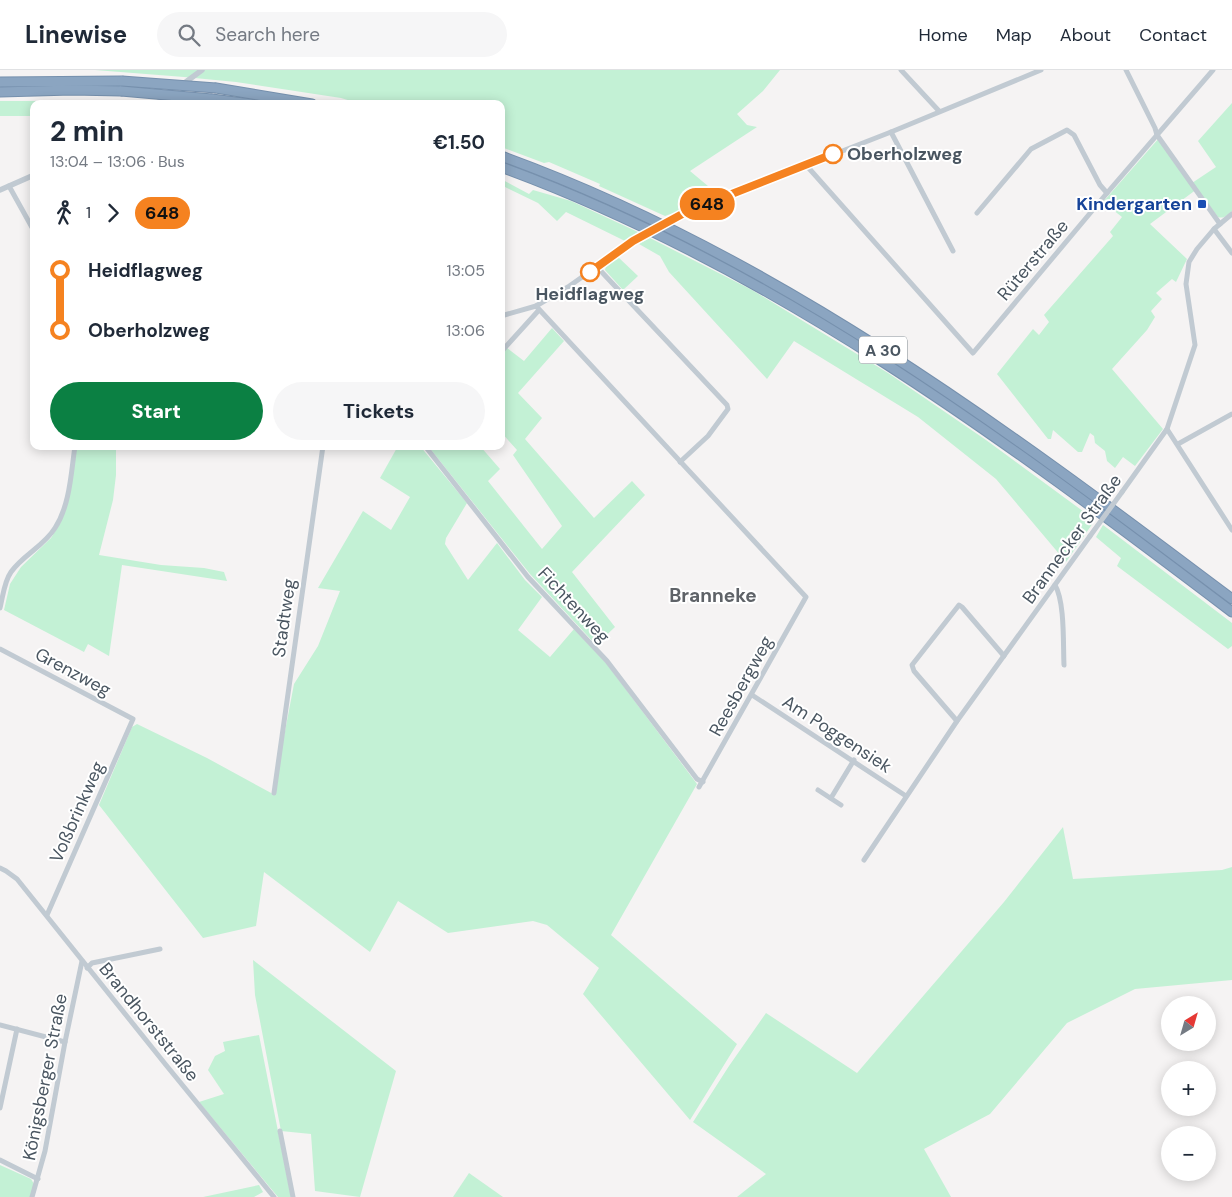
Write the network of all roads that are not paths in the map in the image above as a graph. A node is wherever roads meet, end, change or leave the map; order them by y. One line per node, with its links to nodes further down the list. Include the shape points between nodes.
1 (202, 70): 8 (street)
2 (901, 70): 11 (street)
3 (1042, 70): 11 (street)
4 (1126, 70): 13 (street)
5 (1213, 70): 13 (street, Rüterstraße)
6 (0, 82): 10 (highway, bridge, via 122,81 216,88)
7 (0, 92): 9 (highway, bridge, via 121,91)
8 (161, 100)
9 (220, 100)
10 (288, 100)
11 (939, 112): 12 (street)
12 (891, 132): 15 (street); 26 (street)
13 (1157, 135): 20 (street, Rüterstraße); 24 (street)
14 (505, 158): 41 (highway, A 30, via 668,226 836,319 1000,428)
15 (806, 165): 20 (street, Rüterstraße, via 973,353); 28 (street, bridge, via 686,212 633,241)
16 (505, 169): 43 (highway, A 30, via 564,191 676,242 830,328 994,436)
17 (30, 177): 18 (street)
18 (9, 186): 19 (street); 23 (street)
19 (0, 190)
20 (1106, 194): 21 (street, via 1074,135 1067,130 1032,149)
21 (977, 213)
22 (1232, 214): 24 (street, Brannecker Straße)
23 (30, 224)
24 (1220, 224): 25 (street, Brannecker Straße)
25 (1214, 229): 27 (street); 33 (street, Brannecker Straße, via 1189,262 1186,284 1195,345)
26 (953, 251)
27 (1232, 253)
28 (597, 267): 29 (street); 38 (street, via 727,405 728,409 708,436)
29 (537, 308): 30 (street); 31 (street); 38 (street)
30 (505, 315)
31 (505, 347)
32 (1232, 414): 34 (street)
33 (1167, 429): 34 (street); 40 (street, Brannecker Straße, bridge)
34 (1178, 444): 39 (street)
35 (74, 450): 42 (street, via 67,500 56,528 10,573)
36 (322, 450): 53 (street, Stadtweg)
37 (428, 450): 51 (street, Fichtenweg, via 528,577 607,661)
38 (680, 462): 47 (street, Reesbergweg, via 806,597)
39 (1232, 530)
40 (1055, 586): 45 (street, Brannecker Straße); 46 (street, via 1063,626)
41 (1232, 599)
42 (0, 608)
43 (1232, 612)
44 (0, 649): 48 (street, Grenzweg)
45 (1004, 656): 49 (street, Brannecker Straße); 49 (street, via 959,605 912,665)
46 (1064, 664)
47 (752, 695): 50 (street, Am Poggensiek); 51 (street, Reesbergweg)
48 (134, 719): 59 (street, Voßbrinkweg)
49 (957, 721): 54 (street, Brannecker Straße)
50 (854, 760): 54 (street, Am Poggensiek); 55 (street)
51 (701, 785)
52 (818, 790): 55 (street)
53 (274, 793)
54 (906, 796): 57 (street, Brannecker Straße)
55 (831, 798): 56 (street)
56 (841, 805)
57 (864, 860)
58 (0, 868): 59 (street, Brandhorststraße, via 17,879)
59 (46, 915): 61 (street, Brandhorststraße)
60 (160, 949): 62 (street, via 92,963)
61 (82, 961): 62 (street, Brandhorststraße); 65 (street, Königsberger Straße)
62 (87, 968): 71 (street, Brandhorststraße)
63 (0, 1025): 64 (street)
64 (17, 1029): 65 (street); 66 (street)
65 (65, 1042): 69 (street, Königsberger Straße)
66 (0, 1108)
67 (280, 1131): 72 (street)
68 (0, 1160): 69 (street)
69 (38, 1179): 70 (street, Königsberger Straße)
70 (32, 1197)
71 (274, 1197)
72 (293, 1197)

